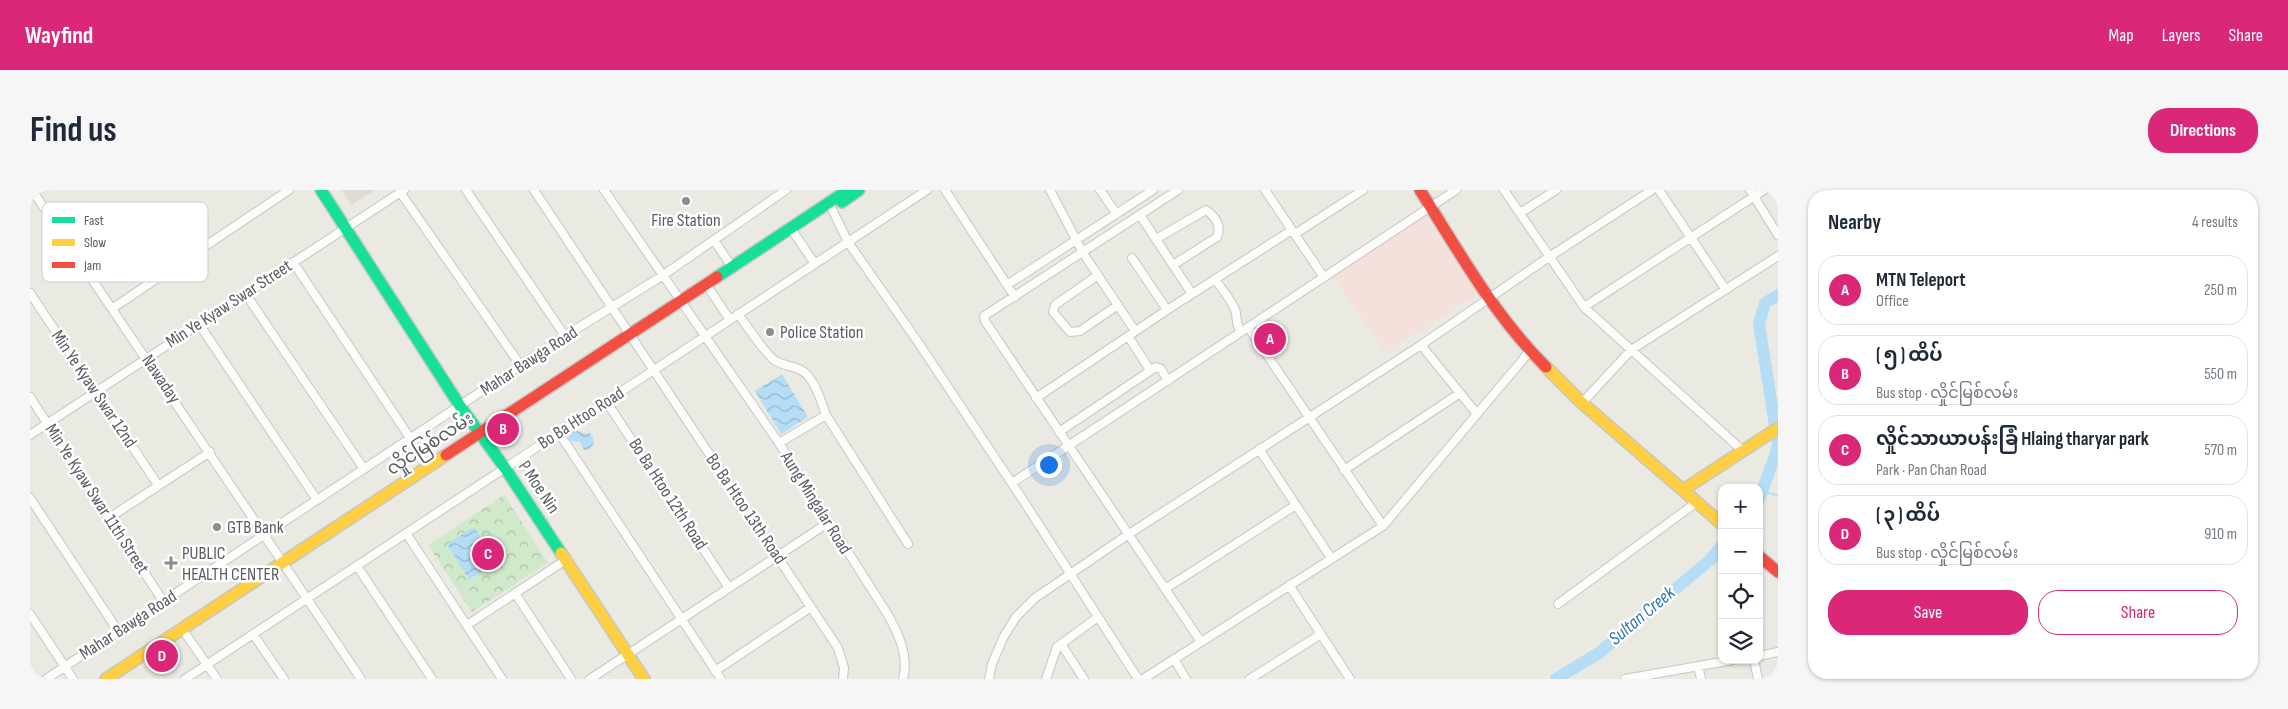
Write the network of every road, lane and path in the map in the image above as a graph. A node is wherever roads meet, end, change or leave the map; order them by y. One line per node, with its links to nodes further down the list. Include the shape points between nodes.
1 (32, 190): 27 (street, Nawaday)
2 (289, 190): 43 (street)
3 (321, 190): 34 (main road, P Moe Nin)
4 (466, 190): 78 (street)
5 (534, 190): 70 (street, Bo Ba Htoo 13th Road)
6 (604, 190): 53 (street, Aung Mingalar Road)
7 (786, 190): 41 (street, Mahar Bawga Road)
8 (848, 190): 28 (main road, လှိုင်မြစ်လမ်း)
9 (860, 190): 28 (main road, လှိုင်မြစ်လမ်း)
10 (927, 190): 42 (street, Bo Ba Htoo Road)
11 (945, 190): 58 (street)
12 (1050, 190): 38 (street)
13 (1100, 190): 30 (street)
14 (1153, 190): 30 (street)
15 (1178, 190): 32 (street)
16 (1265, 190): 35 (street)
17 (1363, 190): 35 (street)
18 (1420, 190): 29 (main road)
19 (1456, 190): 29 (street)
20 (1504, 190): 31 (street)
21 (1556, 190): 31 (street)
22 (1652, 190): 45 (street)
23 (1659, 190): 39 (street)
24 (1764, 190): 26 (street)
25 (402, 191): 34 (street, Min Ye Kyaw Swar Street); 85 (street)
26 (1752, 193): 33 (street); 39 (street)
27 (42, 205)
28 (831, 205): 36 (main road, လှိုင်မြစ်လမ်း); 42 (street); 51 (main road, လှိုင်မြစ်လမ်း)
29 (1430, 207): 54 (street); 65 (main road)
30 (1116, 213): 38 (street)
31 (1520, 213): 45 (street)
32 (1140, 215): 40 (street); 44 (street)
33 (1774, 221): 37 (street)
34 (346, 227): 48 (street, Min Ye Kyaw Swar Street); 95 (main road, P Moe Nin)
35 (1293, 232): 54 (street); 55 (street)
36 (794, 233): 49 (street); 59 (main road, လှိုင်မြစ်လမ်း)
37 (1778, 235)
38 (1076, 238): 44 (street); 58 (street)
39 (1691, 238): 60 (street); 68 (street)
40 (1156, 239): 50 (street); 50 (street, via 1206,210 1218,224 1220,232 1217,237)
41 (714, 240): 51 (street); 53 (street, Mahar Bawga Road)
42 (848, 242): 49 (street, Bo Ba Htoo Road); 114 (street)
43 (208, 244)
44 (1083, 253): 52 (street); 64 (street)
45 (1549, 256): 65 (street); 68 (street)
46 (1778, 256): 60 (street)
47 (1132, 258): 71 (street)
48 (294, 262): 62 (street, Min Ye Kyaw Swar Street); 105 (street)
49 (815, 264): 72 (street, Bo Ba Htoo Road)
50 (1173, 265): 63 (street)
51 (732, 267): 59 (main road, လှိုင်မြစ်လမ်း)
52 (1098, 275): 67 (street); 67 (street, via 1055,305 1053,312 1070,332 1080,332)
53 (662, 276): 66 (street, Aung Mingalar Road); 70 (street, Mahar Bawga Road)
54 (1324, 276): 75 (street)
55 (1215, 279): 63 (street); 76 (street, via 1236,313 1236,325)
56 (95, 282): 69 (street, Nawaday)
57 (152, 282): 69 (street)
58 (1007, 285): 64 (street)
59 (708, 286): 66 (main road, လှိုင်မြစ်လမ်း); 73 (street)
60 (1726, 290): 82 (street)
61 (30, 293): 89 (street, Min Ye Kyaw Swar 12nd)
62 (245, 293): 74 (street, Min Ye Kyaw Swar Street); 112 (street)
63 (1192, 294): 71 (street)
64 (1015, 297): 92 (street, via 984,316 985,321)
65 (1488, 299): 81 (street); 83 (main road)
66 (681, 304): 79 (street, Aung Mingalar Road); 80 (main road, လှိုင်မြစ်လမ်း)
67 (1118, 305): 77 (street)
68 (1584, 307): 82 (street)
69 (113, 308): 84 (street, Nawaday)
70 (611, 309): 78 (street, Mahar Bawga Road); 80 (street, Bo Ba Htoo 13th Road)
71 (1167, 310): 77 (street)
72 (738, 314): 73 (street, Bo Ba Htoo Road); 97 (street, via 773,359 808,375)
73 (730, 320): 79 (street, Bo Ba Htoo Road)
74 (199, 324): 84 (street, Min Ye Kyaw Swar Street); 118 (street)
75 (1248, 327): 76 (street); 98 (street)
76 (1241, 332): 88 (street)
77 (1132, 333): 87 (street); 92 (street)
78 (565, 336): 85 (street, Mahar Bawga Road)
79 (705, 337): 86 (street, Bo Ba Htoo Road); 106 (street, Aung Mingalar Road)
80 (632, 339): 86 (street, Bo Ba Htoo 13th Road); 104 (main road, လှိုင်မြစ်လမ်း)
81 (1421, 345): 90 (street); 98 (street)
82 (1631, 350): 94 (street); 109 (street)
83 (1530, 351): 94 (main road); 96 (street)
84 (147, 358): 89 (street, Min Ye Kyaw Swar Street); 110 (street, Nawaday)
85 (521, 366): 95 (street, Mahar Bawga Road)
86 (654, 370): 93 (street, Bo Ba Htoo Road); 129 (street, Bo Ba Htoo 13th Road)
87 (1150, 370): 88 (street, via 1159,367); 101 (street)
88 (1168, 381): 107 (street)
89 (96, 392): 99 (street, Min Ye Kyaw Swar Street); 115 (street, Min Ye Kyaw Swar 12nd)
90 (1460, 393): 96 (street); 113 (street)
91 (30, 397): 99 (street, Min Ye Kyaw Swar 11th Street)
92 (1036, 398): 101 (street)
93 (606, 401): 102 (street, Bo Ba Htoo Road); 138 (street, Bo Ba Htoo 12th Road)
94 (1582, 403): 116 (main road)
95 (460, 406): 104 (main road, P Moe Nin); 105 (street, Mahar Bawga Road)
96 (1478, 414): 124 (street)
97 (826, 415): 106 (street); 128 (street)
98 (1307, 416): 108 (street); 113 (street)
99 (48, 424): 103 (street, Min Ye Kyaw Swar Street); 121 (street, Min Ye Kyaw Swar 11th Street)
100 (1778, 428): 109 (main road)
101 (1059, 432): 107 (street)
102 (559, 433): 111 (street, Bo Ba Htoo Road); 147 (street)
103 (30, 435)
104 (481, 437): 111 (main road, P Moe Nin); 133 (main road, လှိုင်မြစ်လမ်း)
105 (410, 438): 112 (street, Mahar Bawga Road)
106 (779, 443): 123 (street, Aung Mingalar Road)
107 (1068, 445): 114 (street); 126 (street)
108 (1259, 449): 120 (street); 126 (street)
109 (1743, 451): 116 (main road)
110 (210, 452): 115 (street); 127 (street, Nawaday)
111 (505, 468): 125 (street, Bo Ba Htoo Road); 131 (main road, P Moe Nin)
112 (364, 469): 118 (street, Mahar Bawga Road)
113 (1344, 470): 124 (street)
114 (1012, 483): 136 (street)
115 (158, 485): 121 (street)
116 (1683, 490): 119 (main road)
117 (30, 498): 149 (street)
118 (317, 500): 127 (street, Mahar Bawga Road)
119 (1697, 502): 122 (main road); 143 (street)
120 (1296, 505): 130 (street); 139 (street)
121 (109, 518): 142 (street, Min Ye Kyaw Swar 11th Street)
122 (1718, 520)
123 (828, 523): 129 (street); 181 (street, Aung Mingalar Road, via 902,642)
124 (1383, 526): 130 (street)
125 (406, 533): 134 (street, Bo Ba Htoo Road); 148 (street)
126 (1129, 534): 136 (street); 139 (street)
127 (266, 535): 133 (street, Nawaday); 142 (street, Mahar Bawga Road)
128 (908, 544)
129 (778, 556): 138 (street); 144 (street, Bo Ba Htoo 13th Road)
130 (1331, 558): 137 (street)
131 (567, 559): 140 (street); 156 (main road, P Moe Nin)
132 (1763, 559): 135 (main road)
133 (286, 565): 141 (street, Nawaday); 152 (main road, လှိုင်မြစ်လမ်း); 168 (main road, လှိုင်မြစ်လမ်း)
134 (357, 566): 141 (street, Bo Ba Htoo Road); 174 (street)
135 (1778, 572)
136 (1070, 573): 146 (street); 182 (street, via 1016,616 1003,638)
137 (1289, 585): 151 (street); 153 (street)
138 (729, 588): 147 (street)
139 (1165, 589): 153 (street)
140 (515, 593): 148 (street); 176 (street)
141 (308, 598): 150 (street, Bo Ba Htoo Road); 173 (street, Nawaday)
142 (163, 601): 149 (street, Mahar Bawga Road)
143 (1558, 604)
144 (811, 607): 164 (street); 180 (street, Bo Ba Htoo 13th Road, via 838,648 844,668)
145 (30, 614): 163 (street)
146 (1098, 617): 154 (street); 185 (street)
147 (682, 618): 156 (street); 164 (street)
148 (467, 625): 175 (street)
149 (118, 631): 163 (street, Mahar Bawga Road)
150 (253, 634): 160 (street, Bo Ba Htoo Road); 172 (street)
151 (1321, 634): 188 (street); 189 (street)
152 (187, 636): 160 (street); 169 (main road, လှိုင်မြစ်လမ်း)
153 (1200, 642): 158 (street)
154 (1061, 644): 183 (street); 184 (street)
155 (1778, 652): 157 (street)
156 (628, 655): 177 (street); 178 (main road, P Moe Nin)
157 (1763, 655)
158 (1174, 659): 186 (street); 187 (street)
159 (1718, 663): 162 (street)
160 (208, 664): 170 (street, Bo Ba Htoo Road); 171 (street)
161 (1755, 664): 192 (street)
162 (1698, 666): 165 (street); 191 (street)
163 (64, 667): 166 (street, Mahar Bawga Road); 167 (street)
164 (715, 671): 179 (street)
165 (1649, 677): 190 (street)
166 (46, 679)
167 (73, 679)
168 (106, 679)
169 (121, 679)
170 (186, 679)
171 (217, 679)
172 (284, 679)
173 (361, 679)
174 (432, 679)
175 (502, 679)
176 (571, 679)
177 (590, 679)
178 (644, 679)
179 (720, 679)
180 (843, 679)
181 (903, 679)
182 (989, 679)
183 (1046, 679)
184 (1084, 679)
185 (1138, 679)
186 (1142, 679)
187 (1186, 679)
188 (1250, 679)
189 (1350, 679)
190 (1626, 679)
191 (1701, 679)
192 (1758, 679)

